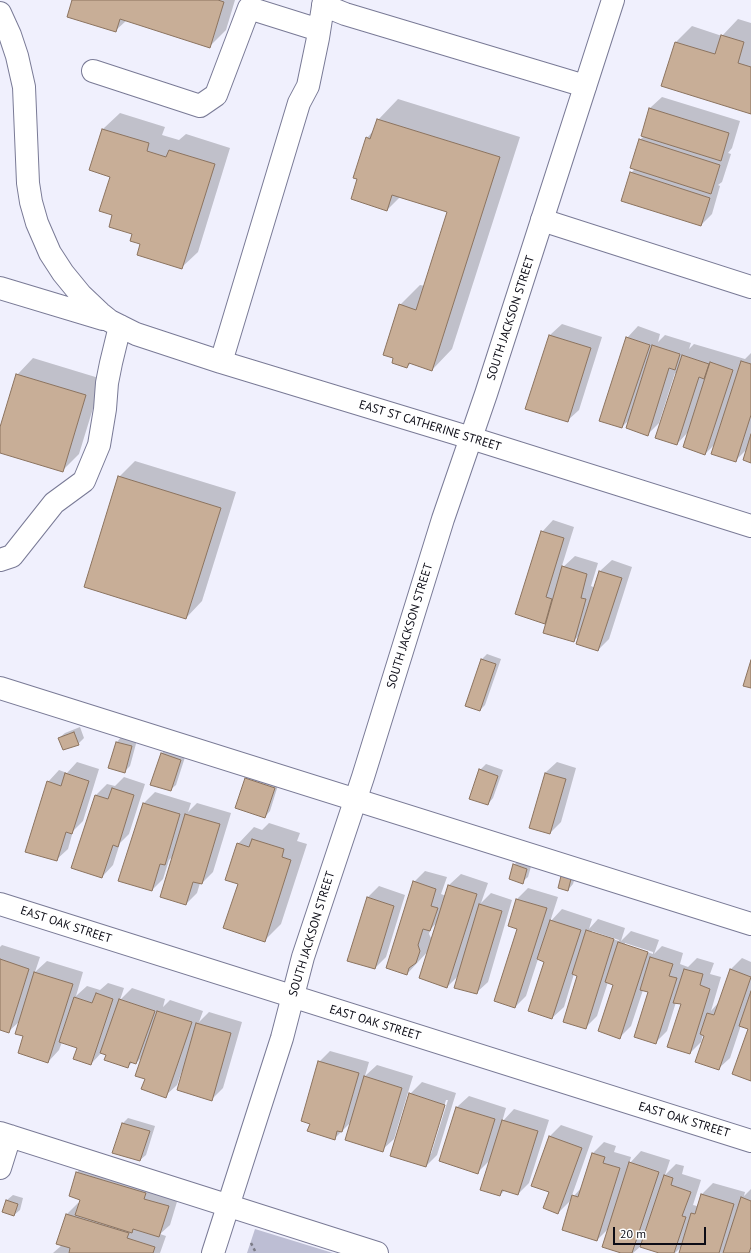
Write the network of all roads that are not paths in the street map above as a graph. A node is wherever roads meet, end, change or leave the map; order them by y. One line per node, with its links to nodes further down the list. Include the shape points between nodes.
1 (613, 0): 6 (main road, SOUTH JACKSON STREET)
2 (323, 2): 4 (main road); 6 (main road, via 345,14)
3 (0, 12): 10 (main road, EAST ST CATHERINE STREET, via 17,56 24,87 28,183 37,223 50,253 63,273 81,295)
4 (319, 30): 5 (main road, via 249,8 216,95 200,106); 11 (main road, via 308,86 300,103)
5 (93, 71)
6 (585, 86): 7 (main road, SOUTH JACKSON STREET)
7 (542, 220): 9 (main road); 12 (main road, SOUTH JACKSON STREET)
8 (0, 288): 10 (main road, EAST ST CATHERINE STREET)
9 (751, 288)
10 (115, 323): 11 (main road, EAST ST CATHERINE STREET, via 136,334); 14 (main road, via 99,446 84,481 54,503 12,556)
11 (221, 362): 12 (main road, EAST ST CATHERINE STREET)
12 (471, 438): 13 (main road, EAST ST CATHERINE STREET); 16 (main road, SOUTH JACKSON STREET)
13 (751, 526)
14 (0, 560)
15 (0, 688): 16 (main road)
16 (355, 799): 18 (main road); 19 (main road, SOUTH JACKSON STREET)
17 (0, 904): 19 (main road, EAST OAK STREET)
18 (751, 924)
19 (292, 996): 21 (main road, EAST OAK STREET); 23 (main road, SOUTH JACKSON STREET, via 282,1038)
20 (5, 1134): 22 (main road); 23 (main road)
21 (751, 1141)
22 (0, 1168)
23 (228, 1205): 24 (main road, SOUTH JACKSON STREET); 25 (main road)
24 (213, 1253)
25 (378, 1253)

